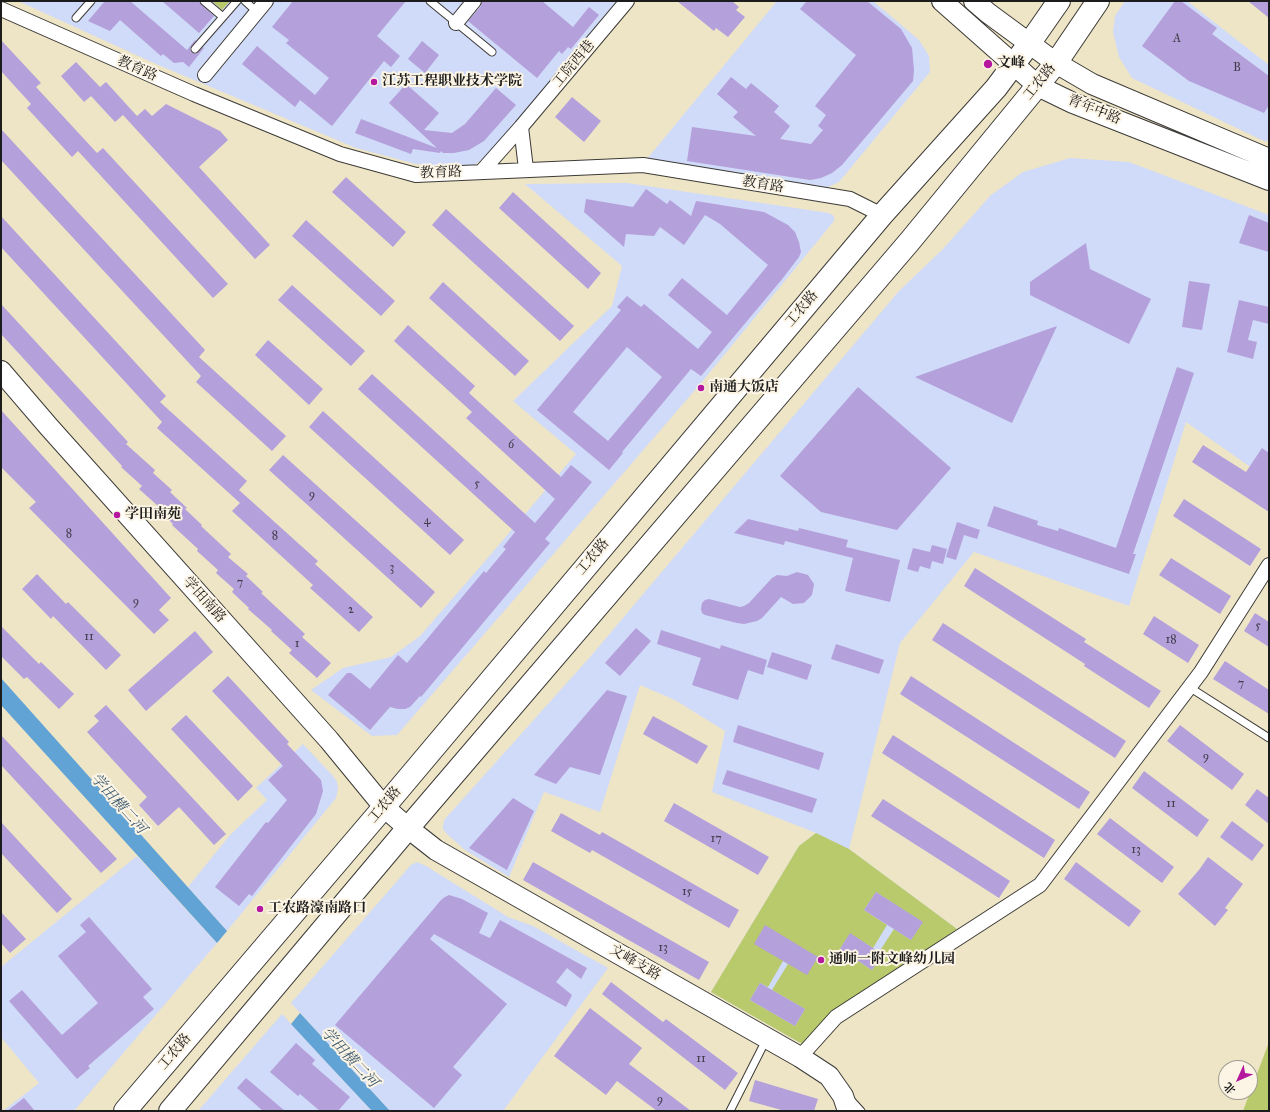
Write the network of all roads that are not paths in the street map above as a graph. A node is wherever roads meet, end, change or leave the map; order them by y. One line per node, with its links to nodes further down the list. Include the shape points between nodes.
1 (91, 1): 14 (lane)
2 (204, 1): 13 (lane)
3 (237, 1): 13 (lane)
4 (430, 1): 15 (lane)
5 (474, 1): 15 (street)
6 (627, 1): 23 (street, 工院西巷)
7 (942, 1): 20 (street, 青年中路)
8 (974, 1): 16 (street, 青年中路)
9 (1059, 1): 16 (main road, 工农路)
10 (1098, 1): 19 (main road, 工农路)
11 (253, 4): 21 (street)
12 (1, 9): 26 (street, 教育路, via 194,94 340,154 416,174)
13 (223, 17): 17 (lane)
14 (76, 18)
15 (456, 23): 18 (lane)
16 (1029, 44): 19 (street, 青年中路); 20 (main road, 工农路)
17 (196, 49)
18 (492, 52)
19 (1056, 63): 22 (main road, 工农路); 24 (street, 青年中路, via 1092,84)
20 (1014, 65): 22 (street, 青年中路); 28 (main road, 工农路)
21 (205, 75)
22 (1038, 86): 27 (street, 青年中路, via 1073,103); 34 (main road, 工农路, via 910,241)
23 (521, 127): 25 (street); 26 (street, 工院西巷)
24 (1269, 159)
25 (526, 169): 26 (street, 教育路); 28 (street, 教育路, via 642,165 850,199)
26 (482, 171)
27 (1269, 180)
28 (882, 215): 33 (main road, 工农路)
29 (1, 371): 33 (street, 学田南路, via 329,740)
30 (1269, 565): 31 (street)
31 (1189, 687): 32 (lane); 36 (street, via 1040,885 836,1017)
32 (1269, 738)
33 (384, 807): 34 (street, 学田南路); 38 (main road, 工农路)
34 (408, 828): 35 (street, 文峰支路, via 436,850); 39 (main road, 工农路)
35 (767, 1038): 36 (street, 文峰支路); 40 (lane)
36 (800, 1057): 37 (street, 文峰支路)
37 (829, 1076): 41 (street, 文峰支路, via 843,1096); 42 (lane)
38 (125, 1111)
39 (170, 1111)
40 (730, 1111)
41 (848, 1111)
42 (862, 1111)

